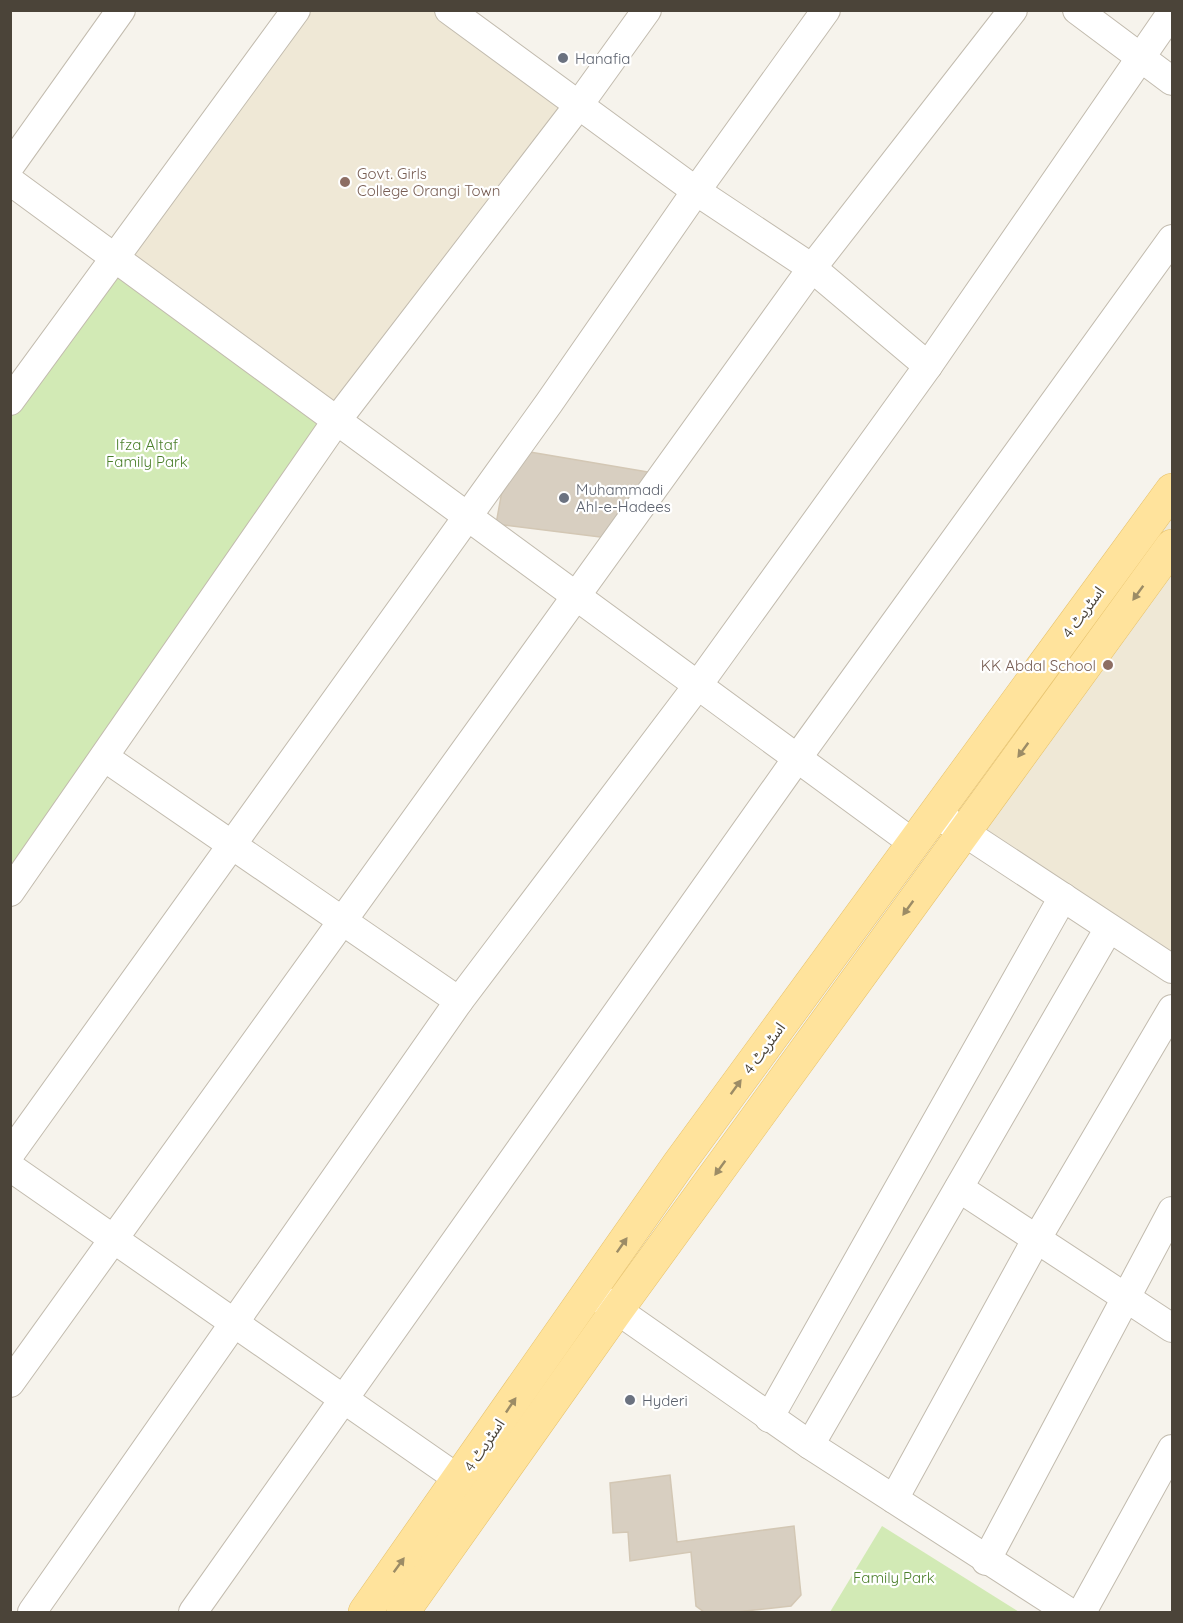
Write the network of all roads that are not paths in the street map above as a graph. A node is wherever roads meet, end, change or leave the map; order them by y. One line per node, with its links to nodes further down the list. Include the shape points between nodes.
1 (121, 10): 12 (street)
2 (296, 10): 16 (street)
3 (449, 10): 11 (street)
4 (647, 10): 11 (street)
5 (826, 10): 14 (street)
6 (1013, 10): 17 (street)
7 (1077, 10): 9 (street)
8 (1173, 12): 9 (street)
9 (1140, 56): 10 (street); 18 (street)
10 (1173, 81)
11 (578, 106): 14 (street); 20 (street)
12 (10, 166)
13 (10, 181): 16 (street)
14 (696, 190): 17 (street); 22 (street)
15 (1173, 239): 27 (street)
16 (115, 258): 19 (street); 20 (street)
17 (812, 268): 18 (street); 24 (street)
18 (928, 366): 25 (street)
19 (10, 401)
20 (337, 420): 22 (street); 26 (street)
21 (1173, 490): 28 (main road, اسٹریٹ 4)
22 (467, 516): 24 (street); 31 (street)
23 (1173, 546): 29 (main road, اسٹریٹ 4, one-way to 29)
24 (576, 596): 25 (street); 34 (street)
25 (698, 685): 27 (street); 37 (street)
26 (104, 757): 31 (street); 32 (street)
27 (798, 757): 30 (street); 51 (street)
28 (935, 813): 29 (street); 30 (main road, اسٹریٹ 4)
29 (963, 831): 33 (street); 47 (main road, اسٹریٹ 4, one-way to 47)
30 (913, 843): 45 (main road, اسٹریٹ 4, one-way to 30)
31 (232, 845): 34 (street); 39 (street)
32 (10, 892)
33 (1063, 897): 35 (street); 52 (street)
34 (342, 921): 37 (street); 43 (street)
35 (1109, 928): 36 (street); 41 (street)
36 (1173, 969)
37 (459, 1001): 48 (street)
38 (1173, 1008): 44 (street)
39 (10, 1154)
40 (10, 1167): 43 (street)
41 (959, 1188): 44 (street); 53 (street)
42 (1173, 1211): 46 (street)
43 (113, 1238): 48 (street); 50 (street)
44 (1036, 1240): 46 (street); 56 (street)
45 (589, 1291): 47 (street); 55 (main road, اسٹریٹ 4, one-way to 45)
46 (1125, 1299): 49 (street); 57 (street)
47 (617, 1310): 52 (street); 61 (main road, اسٹریٹ 4)
48 (234, 1323): 51 (street); 58 (street)
49 (1173, 1328)
50 (10, 1383)
51 (345, 1400): 55 (street); 59 (street)
52 (769, 1418): 53 (street)
53 (810, 1446): 56 (street)
54 (1173, 1449): 63 (street)
55 (460, 1480): 60 (main road, اسٹریٹ 4, one-way to 55)
56 (894, 1499): 57 (street)
57 (986, 1561): 62 (street)
58 (32, 1612)
59 (193, 1612)
60 (365, 1612)
61 (403, 1612)
62 (1069, 1612)
63 (1082, 1612)

